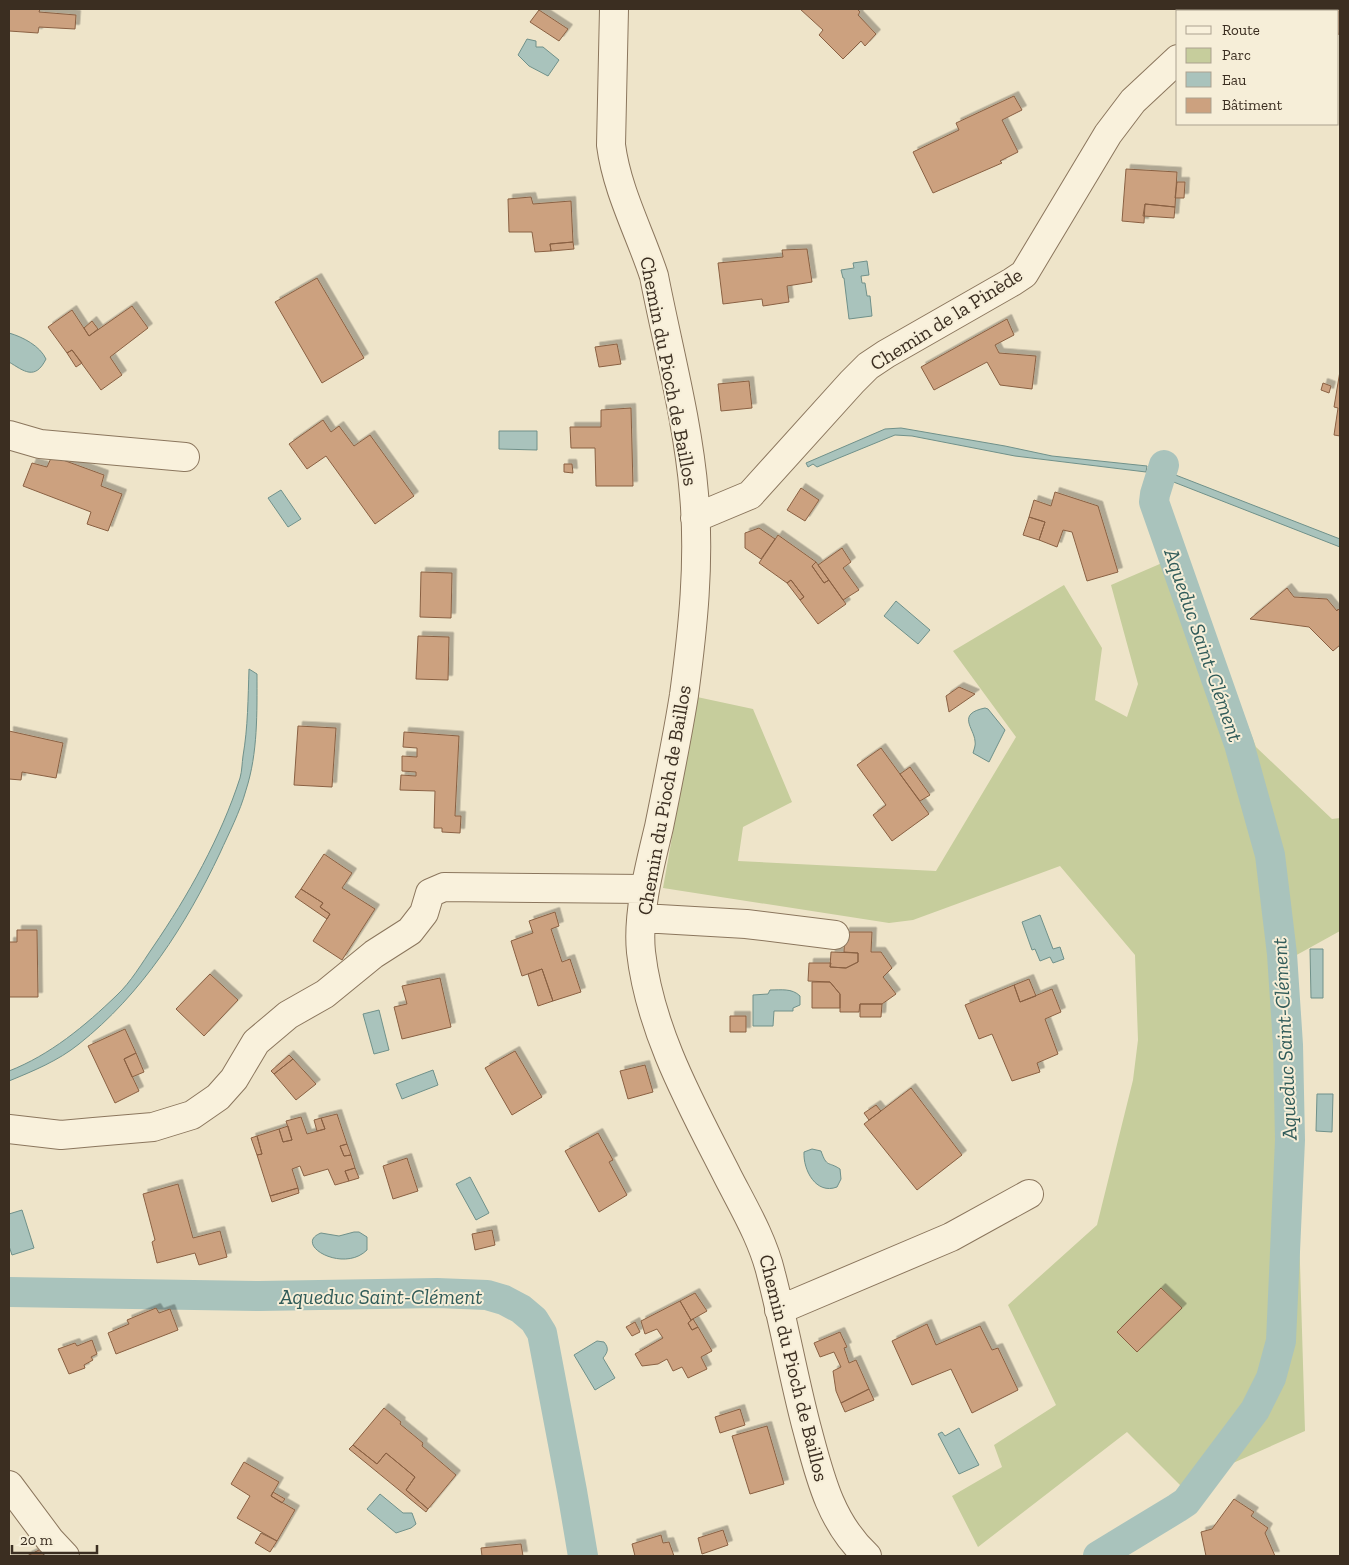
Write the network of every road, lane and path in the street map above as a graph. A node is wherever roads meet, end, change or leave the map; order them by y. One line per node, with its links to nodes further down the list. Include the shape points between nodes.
1 (614, 9): 5 (street, Chemin du Pioch de Baillos, via 613,164 654,276 686,434)
2 (1176, 61): 5 (street, Chemin de la Pinède, via 1124,112 1024,274 868,366 750,495)
3 (9, 435): 4 (street, via 40,444)
4 (185, 457)
5 (695, 518): 6 (street, Chemin du Pioch de Baillos, via 695,604 685,688)
6 (645, 889): 7 (street, Chemin du Pioch de Baillos); 9 (street, via 444,887 430,893 424,914 410,930 325,994 288,1015 256,1042 234,1079 192,1115 153,1127 61,1135)
7 (642, 918): 8 (street, via 746,924); 11 (street, Chemin du Pioch de Baillos, via 641,950 650,1002 690,1104 766,1253)
8 (835, 936)
9 (9, 1129)
10 (1029, 1194): 11 (street, via 951,1237)
11 (779, 1310): 14 (street, Chemin du Pioch de Baillos, via 817,1467 836,1516 850,1539)
12 (9, 1485): 13 (street)
13 (65, 1556)
14 (867, 1556)

